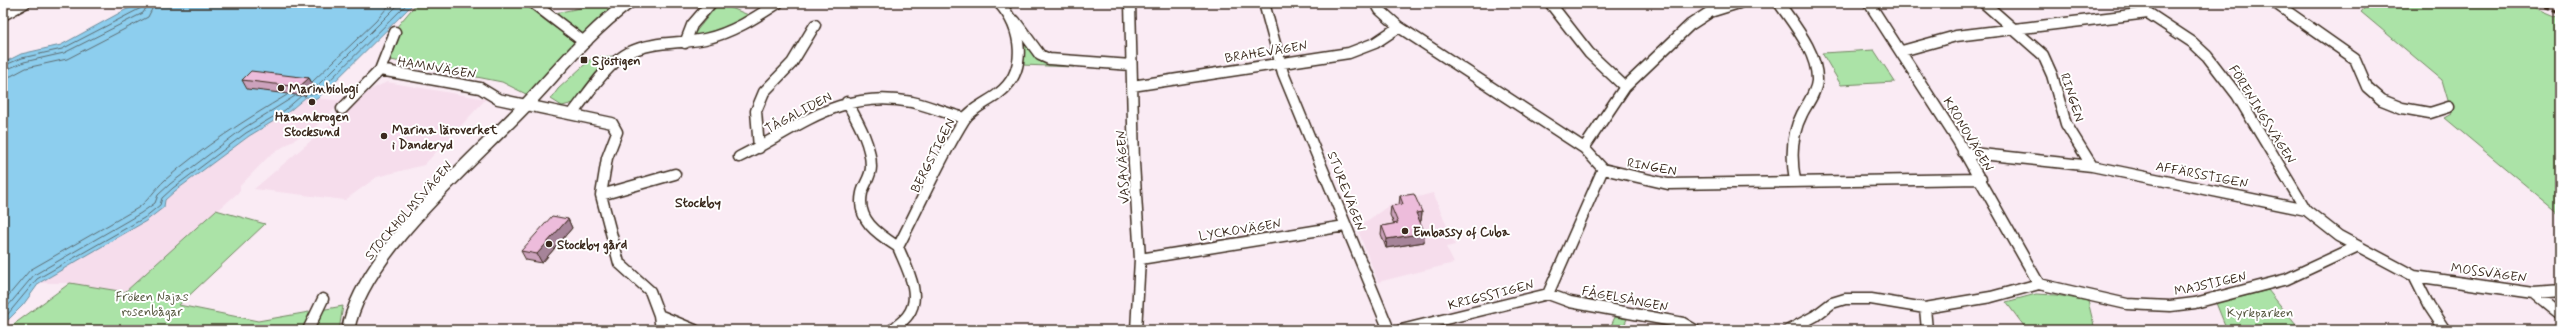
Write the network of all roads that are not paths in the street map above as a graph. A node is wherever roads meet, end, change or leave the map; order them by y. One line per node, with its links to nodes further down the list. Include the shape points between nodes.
1 (25, 3): 19 (street)
2 (533, 3): 24 (street, via 538,10)
3 (628, 3): 24 (street, STOCKHOLMSVÄGEN)
4 (711, 3): 25 (street, via 692,26)
5 (778, 3): 25 (street, via 740,26 706,39)
6 (999, 3): 18 (street, BERGSTIGEN)
7 (1130, 3): 28 (street, VASAVÄGEN)
8 (1264, 3): 27 (street, STUREVÄGEN)
9 (1376, 3): 21 (street)
10 (1550, 3): 31 (street, via 1589,53)
11 (1739, 3): 31 (street, via 1710,12 1690,25)
12 (1779, 3): 46 (street, via 1802,38 1817,70 1817,83 1800,118 1794,139 1791,158)
13 (1869, 3): 26 (street, KRONOVÄGEN)
14 (1984, 3): 22 (street, RINGEN)
15 (2139, 3): 17 (street, FÖRENINGSVÄGEN)
16 (2275, 3): 34 (street, via 2355,59 2367,87 2382,100 2402,108 2430,113)
17 (2148, 13): 22 (street); 48 (street, FÖRENINGSVÄGEN, via 2192,42 2221,73)
18 (1009, 14): 28 (street, via 1040,55 1049,59); 37 (street, BERGSTIGEN, via 1020,49 1019,62 1013,77 1000,93)
19 (3, 16)
20 (815, 25): 38 (street, via 792,62 764,92 756,111)
21 (1399, 27): 27 (street, BRAHEVÄGEN, via 1375,43 1349,53); 39 (street)
22 (2016, 29): 26 (street, via 1951,37); 42 (street, RINGEN, via 2043,55 2052,75 2066,124)
23 (395, 32): 29 (street, HAMNVÄGEN)
24 (587, 42): 33 (street, STOCKHOLMSVÄGEN)
25 (685, 43): 36 (street, via 631,52 618,60)
26 (1902, 50): 40 (street, KRONOVÄGEN)
27 (1280, 61): 30 (street, BRAHEVÄGEN); 49 (street, STUREVÄGEN)
28 (1131, 65): 30 (street, VASAVÄGEN)
29 (380, 70): 33 (street, HAMNVÄGEN, via 480,88 498,99); 35 (street)
30 (1132, 86): 52 (street, VASAVÄGEN)
31 (1625, 88): 39 (street)
32 (847, 102): 37 (street, TÅGALIDEN, via 904,101); 38 (street, TÅGALIDEN, via 823,112); 51 (street, via 870,145 872,170 862,194 861,212 868,226)
33 (526, 105): 36 (street, HAMNVÄGEN); 63 (street, STOCKHOLMSVÄGEN, via 422,214 373,272 360,294)
34 (2449, 107)
35 (342, 109)
36 (572, 114): 47 (street, HAMNVÄGEN, via 612,123 617,132 607,158)
37 (965, 118): 51 (street, BERGSTIGEN)
38 (759, 148): 41 (street, TÅGALIDEN)
39 (1584, 148): 43 (street)
40 (1963, 152): 42 (street); 45 (street, KRONOVÄGEN)
41 (739, 157)
42 (2092, 166): 48 (street, AFFÄRSSTIGEN)
43 (1603, 169): 46 (street, RINGEN, via 1668,184); 57 (street, KRIGSSTIGEN)
44 (675, 174): 47 (street)
45 (1981, 179): 46 (street, RINGEN); 54 (street, KRONOVÄGEN)
46 (1795, 180)
47 (601, 195): 61 (street, via 619,263 650,291)
48 (2306, 210): 50 (street, FÖRENINGSVÄGEN)
49 (1345, 226): 52 (street, LYCKOVÄGEN); 68 (street, STUREVÄGEN)
50 (2356, 247): 53 (street, MOSSVÄGEN); 54 (street, MAJSTIGEN, via 2287,279 2195,303 2170,306 2127,304)
51 (898, 248): 66 (street, via 915,300 909,314)
52 (1140, 259): 67 (street, VASAVÄGEN)
53 (2414, 276): 56 (street, MOSSVÄGEN); 73 (street)
54 (2039, 284): 59 (street, via 1992,297)
55 (2560, 291): 56 (street, MOSSVÄGEN)
56 (2534, 293): 60 (street)
57 (1548, 294): 69 (street, KRIGSSTIGEN); 70 (street, FÅGELSÅNGEN, via 1570,302 1683,323)
58 (323, 299): 62 (street)
59 (1925, 308): 71 (street, via 1871,299 1845,299 1832,303); 72 (street)
60 (2560, 314)
61 (659, 315): 64 (street); 65 (street)
62 (308, 330)
63 (347, 330)
64 (661, 330)
65 (695, 330)
66 (892, 330)
67 (1136, 330)
68 (1389, 330)
69 (1401, 330)
70 (1695, 330)
71 (1789, 330)
72 (1927, 330)
73 (2445, 330)

